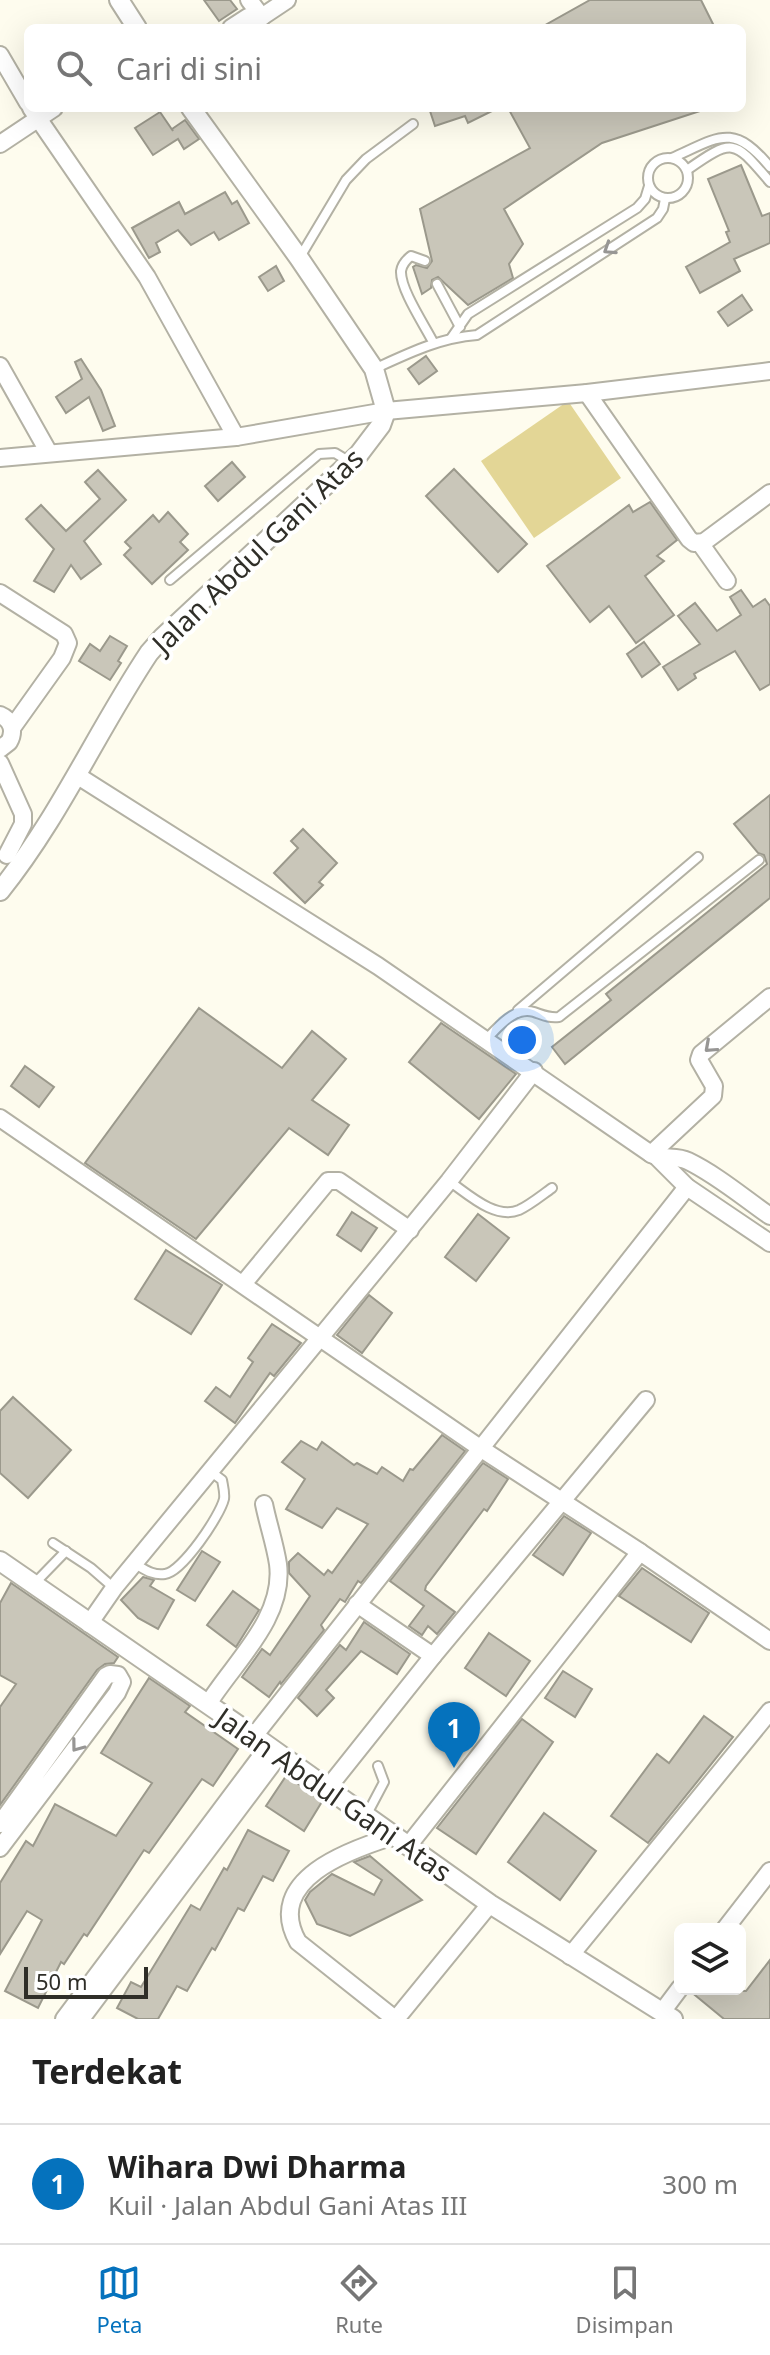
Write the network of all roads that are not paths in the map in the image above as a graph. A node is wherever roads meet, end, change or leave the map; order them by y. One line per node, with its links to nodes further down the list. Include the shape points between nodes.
1 (119, 0): 5 (street)
2 (249, 0): 4 (street)
3 (287, 0): 4 (street)
4 (258, 22): 6 (street, via 248,17)
5 (134, 24)
6 (237, 24)
7 (0, 55): 8 (street)
8 (24, 96)
9 (194, 112): 20 (street)
10 (34, 114): 12 (street); 32 (street, via 147,277)
11 (413, 124): 20 (lane, via 346,180)
12 (0, 144)
13 (671, 158): 14 (lane, via 725,136 754,148); 15 (lane); 17 (lane, via 652,166)
14 (770, 167)
15 (687, 170): 16 (lane, via 713,150 729,148 746,155); 18 (lane, via 684,191)
16 (770, 182)
17 (649, 186): 18 (lane); 19 (lane, via 637,208)
18 (665, 199): 22 (lane, one-way to 22, via 657,218)
19 (569, 250): 22 (lane); 24 (lane, via 468,314)
20 (299, 258): 28 (street)
21 (425, 261): 26 (lane, via 411,256 401,272 403,286)
22 (580, 268): 25 (lane, via 477,335)
23 (437, 284): 24 (lane)
24 (460, 327): 25 (lane)
25 (452, 337): 26 (lane)
26 (433, 342): 28 (lane)
27 (0, 366): 33 (street)
28 (374, 369): 31 (street)
29 (770, 371): 30 (street)
30 (587, 393): 31 (street); 37 (street, via 689,539)
31 (386, 411): 32 (street); 35 (street, Jalan Abdul Gani Atas)
32 (236, 437): 33 (street)
33 (49, 453): 34 (street)
34 (0, 458)
35 (351, 462): 38 (lane, via 335,453 319,454); 45 (street, Jalan Abdul Gani Atas, via 156,645)
36 (770, 493): 37 (street)
37 (700, 543): 39 (street)
38 (170, 580)
39 (727, 581)
40 (0, 593): 42 (street, via 64,634 68,643)
41 (0, 715): 42 (street)
42 (12, 728): 43 (street, via 9,742)
43 (0, 749)
44 (0, 763): 46 (street, via 23,814)
45 (78, 776): 46 (street, Jalan Abdul Gani Atas); 52 (street)
46 (9, 857): 49 (street, Jalan Abdul Gani Atas)
47 (698, 857): 51 (lane)
48 (759, 860): 51 (lane, via 559,1017 525,1011)
49 (0, 891)
50 (770, 997): 55 (street, one-way to 55, via 701,1054 714,1092)
51 (511, 1016): 52 (lane)
52 (486, 1039): 53 (street)
53 (534, 1071): 55 (street); 56 (street)
54 (0, 1118): 62 (street)
55 (655, 1156): 57 (street); 59 (street, via 693,1164)
56 (449, 1181): 58 (lane, via 503,1213 519,1210); 60 (street)
57 (687, 1187): 61 (street); 65 (street)
58 (552, 1188)
59 (770, 1216)
60 (410, 1230): 62 (street, via 339,1181 328,1181); 63 (street)
61 (770, 1243)
62 (243, 1284): 63 (street)
63 (320, 1337): 65 (street); 66 (street)
64 (646, 1400): 67 (street)
65 (480, 1448): 67 (street); 76 (street)
66 (210, 1471): 73 (street); 73 (lane, via 222,1480 224,1500 185,1560 163,1574)
67 (562, 1501): 71 (street); 79 (street)
68 (264, 1504): 80 (street, via 278,1566 273,1606)
69 (53, 1543): 70 (lane)
70 (66, 1551): 74 (lane); 75 (lane)
71 (640, 1552): 78 (street); 87 (street)
72 (0, 1561): 74 (street, Jalan Abdul Gani Atas)
73 (135, 1564): 75 (street)
74 (33, 1584): 77 (street, Jalan Abdul Gani Atas)
75 (114, 1588): 77 (street)
76 (357, 1604): 79 (street); 82 (street)
77 (89, 1624): 80 (street, Jalan Abdul Gani Atas)
78 (769, 1637)
79 (433, 1656): 84 (street)
80 (208, 1704): 82 (street, Jalan Abdul Gani Atas)
81 (770, 1711): 92 (street)
82 (267, 1746): 84 (street, Jalan Abdul Gani Atas); 93 (street)
83 (378, 1766): 85 (lane, via 384,1782)
84 (327, 1789): 85 (street, Jalan Abdul Gani Atas)
85 (366, 1816): 87 (street, Jalan Abdul Gani Atas)
86 (0, 1824): 88 (street, one-way to 88, via 106,1676 118,1675 122,1682 117,1693)
87 (401, 1841): 90 (street, Jalan Abdul Gani Atas); 98 (street, via 349,1849 319,1869 299,1887 290,1917 298,1942)
88 (0, 1848)
89 (770, 1871): 91 (street)
90 (490, 1904): 92 (street, Jalan Abdul Gani Atas); 98 (street)
91 (730, 1923)
92 (570, 1956): 95 (street, Jalan Abdul Gani Atas)
93 (114, 1963): 96 (street); 97 (street)
94 (677, 1995): 95 (street)
95 (667, 2016)
96 (64, 2019)
97 (81, 2019)
98 (395, 2019)

